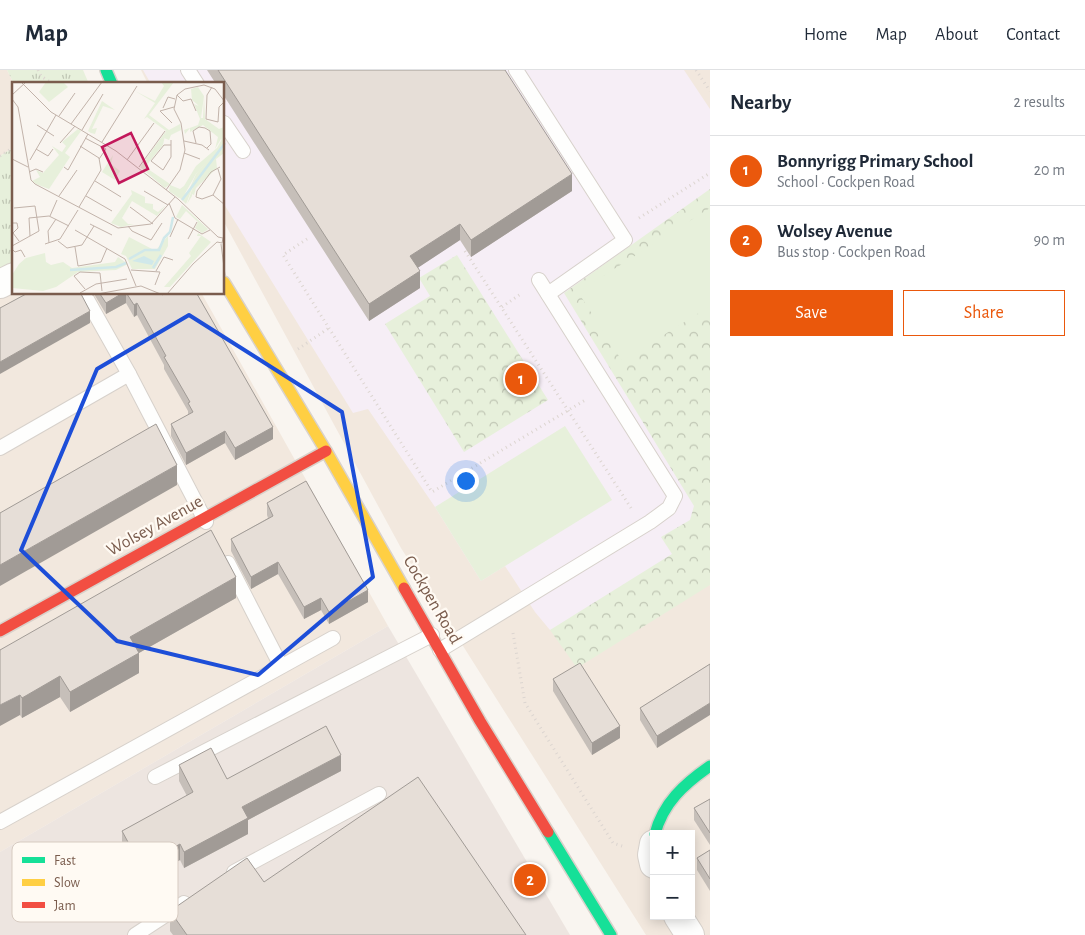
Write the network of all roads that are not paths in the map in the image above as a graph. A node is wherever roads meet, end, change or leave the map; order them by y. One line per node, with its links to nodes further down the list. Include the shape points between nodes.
1 (106, 70): 4 (main road)
2 (188, 70): 5 (lane)
3 (516, 70): 12 (lane, via 625,240)
4 (111, 82)
5 (196, 82)
6 (225, 124): 7 (lane)
7 (243, 151)
8 (12, 278): 10 (street)
9 (539, 280): 12 (lane)
10 (0, 284)
11 (225, 284): 16 (main road, Cockpen Road)
12 (548, 294): 23 (lane, via 675,496 669,508 643,527)
13 (85, 295): 14 (lane)
14 (129, 374): 15 (lane); 17 (lane)
15 (0, 448)
16 (326, 452): 17 (main road, Wolsey Avenue); 21 (main road, Cockpen Road)
17 (205, 519): 18 (lane); 20 (main road, Wolsey Avenue)
18 (214, 536)
19 (223, 554): 24 (lane)
20 (0, 631)
21 (432, 635): 23 (main road, Cockpen Road); 26 (lane)
22 (333, 638): 24 (lane)
23 (440, 650): 36 (main road, Cockpen Road)
24 (282, 666): 28 (lane)
25 (710, 766): 29 (main road, via 684,783 668,803)
26 (155, 777)
27 (379, 794): 30 (lane)
28 (0, 822)
29 (660, 830)
30 (220, 881)
31 (196, 895): 32 (lane)
32 (178, 907)
33 (681, 920): 37 (street)
34 (154, 922): 35 (lane)
35 (134, 935)
36 (612, 935)
37 (690, 935)

